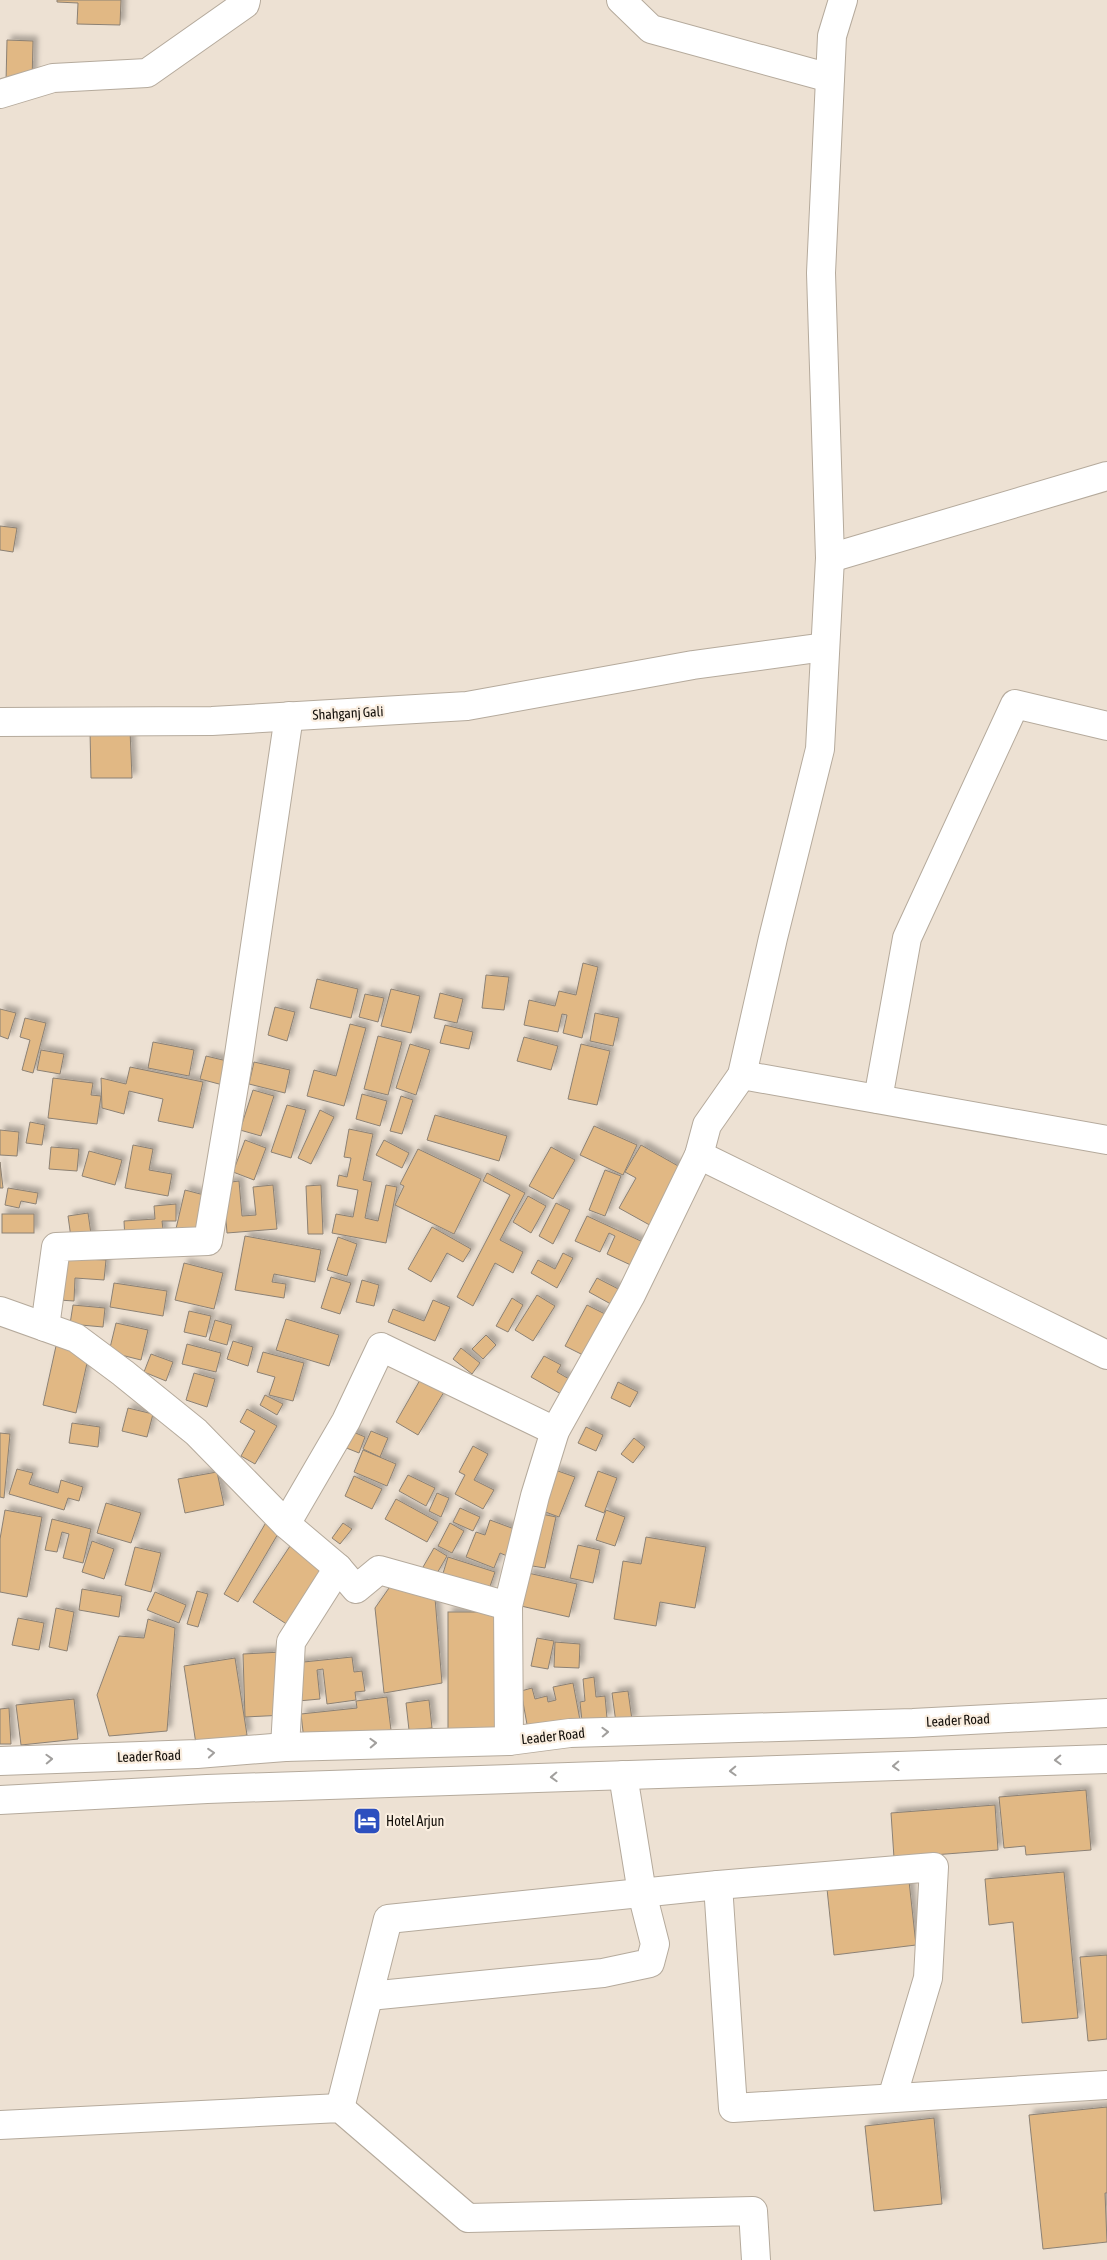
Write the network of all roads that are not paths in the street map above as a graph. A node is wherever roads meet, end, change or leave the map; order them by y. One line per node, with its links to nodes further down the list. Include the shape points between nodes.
1 (246, 0): 5 (street, via 245,4 146,74 53,78)
2 (621, 0): 4 (street, via 651,30)
3 (843, 0): 4 (street, via 832,36)
4 (830, 78): 7 (street, via 821,273)
5 (0, 94)
6 (1107, 476): 7 (street)
7 (830, 558): 8 (street)
8 (825, 647): 9 (street, Shahganj Gali, via 693,665 467,706); 12 (street, via 820,749)
9 (289, 716): 10 (street, Shahganj Gali, via 212,721); 17 (street, via 208,1242 56,1247)
10 (0, 722)
11 (1107, 726): 13 (street, via 1015,704 907,938)
12 (742, 1075): 13 (street); 15 (street, via 707,1125)
13 (878, 1099): 14 (street)
14 (1107, 1140)
15 (699, 1155): 18 (street); 19 (street, via 631,1295)
16 (0, 1311): 17 (street)
17 (45, 1328): 20 (street, via 76,1338 196,1432)
18 (1107, 1354)
19 (555, 1431): 20 (street, via 381,1347 346,1422); 22 (street)
20 (286, 1524): 21 (street)
21 (338, 1568): 22 (street, via 356,1589 379,1570); 25 (street, via 291,1642)
22 (508, 1606): 24 (street)
23 (1107, 1713): 24 (street, Leader Road, one-way to 23, via 570,1733)
24 (509, 1741): 25 (street, Leader Road, one-way to 24)
25 (285, 1747): 27 (street, Leader Road, one-way to 25, via 197,1754)
26 (1107, 1759): 28 (street, one-way to 28)
27 (0, 1761)
28 (623, 1775): 29 (street, one-way to 29, via 207,1789); 31 (street)
29 (0, 1800)
30 (718, 1885): 31 (street); 34 (street, via 733,2108); 34 (street, via 934,1867 928,1978)
31 (642, 1893): 32 (street, via 388,1919); 32 (street, via 654,1944 650,1963 603,1973)
32 (369, 1996): 35 (street)
33 (1107, 2085): 34 (street)
34 (892, 2098)
35 (340, 2108): 36 (street); 37 (street, via 468,2218 752,2211)
36 (0, 2125)
37 (756, 2260)

